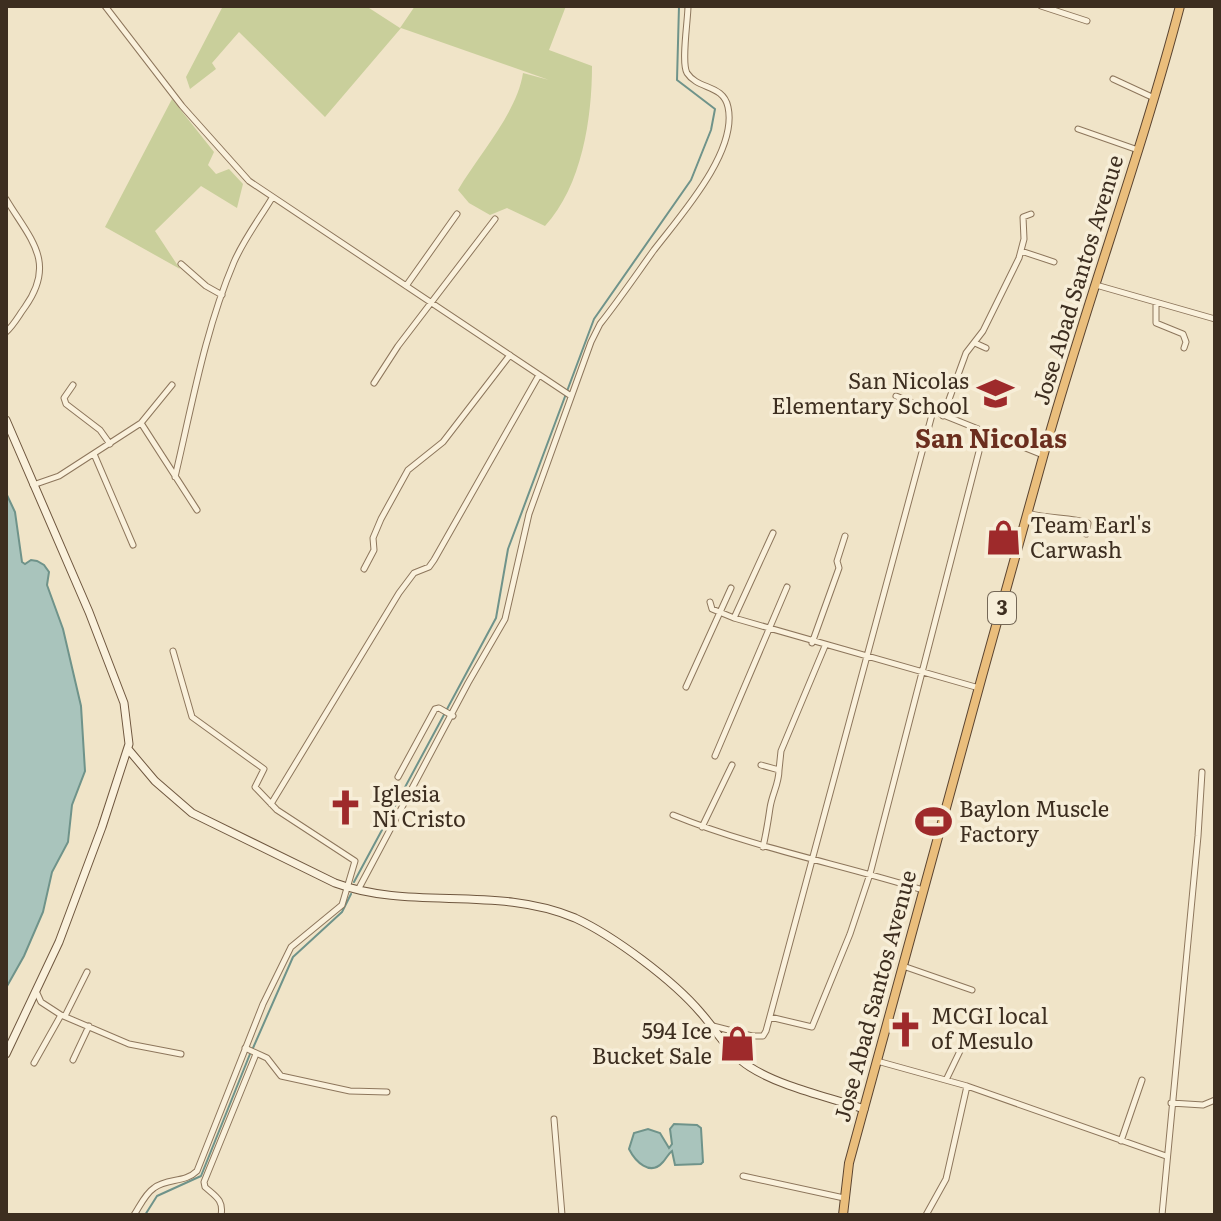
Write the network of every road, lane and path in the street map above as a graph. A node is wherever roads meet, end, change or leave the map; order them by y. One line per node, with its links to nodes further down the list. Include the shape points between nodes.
1 (105, 6): 10 (street, via 188,114 249,181)
2 (688, 6): 33 (street, via 685,68 725,98 729,110 724,142 703,183 600,324)
3 (1041, 6): 5 (street)
4 (1180, 6): 7 (highway, Jose Abad Santos Avenue / 3)
5 (1087, 21)
6 (1113, 79): 7 (street)
7 (1155, 98): 9 (highway, Jose Abad Santos Avenue / 3)
8 (1078, 129): 9 (street)
9 (1138, 150): 18 (highway, Jose Abad Santos Avenue / 3)
10 (272, 198): 19 (street); 20 (street, via 235,260)
11 (6, 199): 24 (street, via 35,248 42,271 35,292)
12 (457, 214): 19 (street)
13 (1031, 214): 15 (street, via 1023,217)
14 (495, 219): 21 (street)
15 (1021, 251): 16 (street); 25 (street)
16 (1054, 262)
17 (181, 264): 20 (street)
18 (1096, 285): 22 (street); 42 (highway, Jose Abad Santos Avenue / 3)
19 (406, 286): 21 (street)
20 (222, 295): 43 (street)
21 (431, 302): 28 (street); 30 (street)
22 (1156, 303): 23 (street); 27 (street, via 1156,323 1183,334)
23 (1215, 319)
24 (6, 332)
25 (975, 343): 26 (street); 36 (street, via 964,358)
26 (986, 348)
27 (1184, 348)
28 (510, 355): 29 (street); 51 (street, via 443,442 408,470 381,519)
29 (539, 375): 33 (street); 73 (street, via 434,560 414,573 399,593)
30 (374, 383)
31 (73, 385): 40 (street, via 66,404)
32 (172, 385): 38 (street)
33 (570, 396): 65 (street, via 529,514 505,619)
34 (896, 396): 35 (street)
35 (933, 411): 36 (street); 61 (street)
36 (943, 416): 39 (street)
37 (6, 420): 44 (main road)
38 (141, 423): 40 (street); 43 (street)
39 (984, 432): 42 (street); 62 (street)
40 (110, 444): 41 (street)
41 (94, 454): 44 (street); 50 (street)
42 (1043, 455): 46 (highway, Jose Abad Santos Avenue / 3)
43 (175, 477): 45 (street)
44 (33, 485): 66 (main road, via 124,703)
45 (197, 510)
46 (1028, 513): 48 (street, via 1083,521 1088,523); 64 (highway, Jose Abad Santos Avenue / 3)
47 (773, 533): 56 (street)
48 (1086, 534)
49 (845, 536): 58 (street)
50 (133, 545)
51 (364, 569)
52 (787, 587): 57 (street)
53 (731, 588): 55 (street)
54 (710, 602): 55 (street)
55 (719, 612): 56 (street); 63 (street)
56 (734, 618): 57 (street)
57 (770, 630): 58 (street); 67 (street)
58 (812, 643): 59 (street)
59 (825, 646): 61 (street); 70 (street, via 781,751)
60 (173, 651): 73 (street, via 192,717 264,769 255,787)
61 (868, 658): 62 (street); 77 (street)
62 (921, 672): 64 (street); 78 (street)
63 (686, 687)
64 (979, 688): 80 (highway, Jose Abad Santos Avenue / 3)
65 (451, 715): 72 (street, via 435,709); 81 (street)
66 (128, 749): 79 (main road, via 192,813); 84 (main road, via 59,942)
67 (715, 756)
68 (732, 765): 75 (street)
69 (761, 765): 70 (street)
70 (779, 770): 76 (street)
71 (1202, 772): 103 (street)
72 (398, 777)
73 (271, 804): 79 (street, via 354,858)
74 (673, 815): 75 (street)
75 (702, 827): 76 (street)
76 (763, 847): 77 (street)
77 (814, 858): 78 (street); 87 (street)
78 (870, 874): 80 (street); 87 (street, via 815,1022 807,1028)
79 (347, 887): 81 (main road); 90 (street, via 342,905 291,947)
80 (923, 890): 82 (highway, Jose Abad Santos Avenue / 3)
81 (358, 891): 89 (main road, via 533,906 574,918 619,944)
82 (903, 966): 85 (street); 96 (highway, Jose Abad Santos Avenue / 3)
83 (87, 972): 86 (street)
84 (36, 989): 86 (street, via 41,1002); 92 (main road)
85 (972, 990)
86 (63, 1016): 88 (street); 97 (street)
87 (770, 1017): 89 (street, via 763,1036)
88 (89, 1026): 93 (street, via 129,1044); 95 (street)
89 (713, 1026): 106 (main road, via 737,1057 767,1077)
90 (246, 1049): 94 (street); 104 (street)
91 (961, 1049): 98 (street)
92 (6, 1054)
93 (181, 1054)
94 (255, 1054): 101 (street, via 267,1058 281,1076 350,1091); 105 (street)
95 (73, 1060)
96 (877, 1061): 98 (street); 106 (highway, Jose Abad Santos Avenue / 3)
97 (34, 1063)
98 (946, 1080): 100 (street)
99 (1142, 1080): 108 (street)
100 (967, 1086): 108 (street); 116 (street, via 946,1179)
101 (387, 1092)
102 (1215, 1100): 103 (street, via 1203,1105)
103 (1171, 1103): 109 (street)
104 (223, 1104): 105 (street); 112 (street, via 197,1171 152,1189)
105 (233, 1108): 113 (street, via 204,1182 220,1199)
106 (864, 1109): 111 (highway, Jose Abad Santos Avenue / 3)
107 (554, 1119): 114 (street)
108 (1121, 1141): 109 (street)
109 (1166, 1156): 117 (street)
110 (743, 1176): 111 (street)
111 (844, 1198): 115 (highway, Jose Abad Santos Avenue / 3)
112 (134, 1215)
113 (221, 1215)
114 (562, 1215)
115 (843, 1215)
116 (926, 1215)
117 (1162, 1215)

